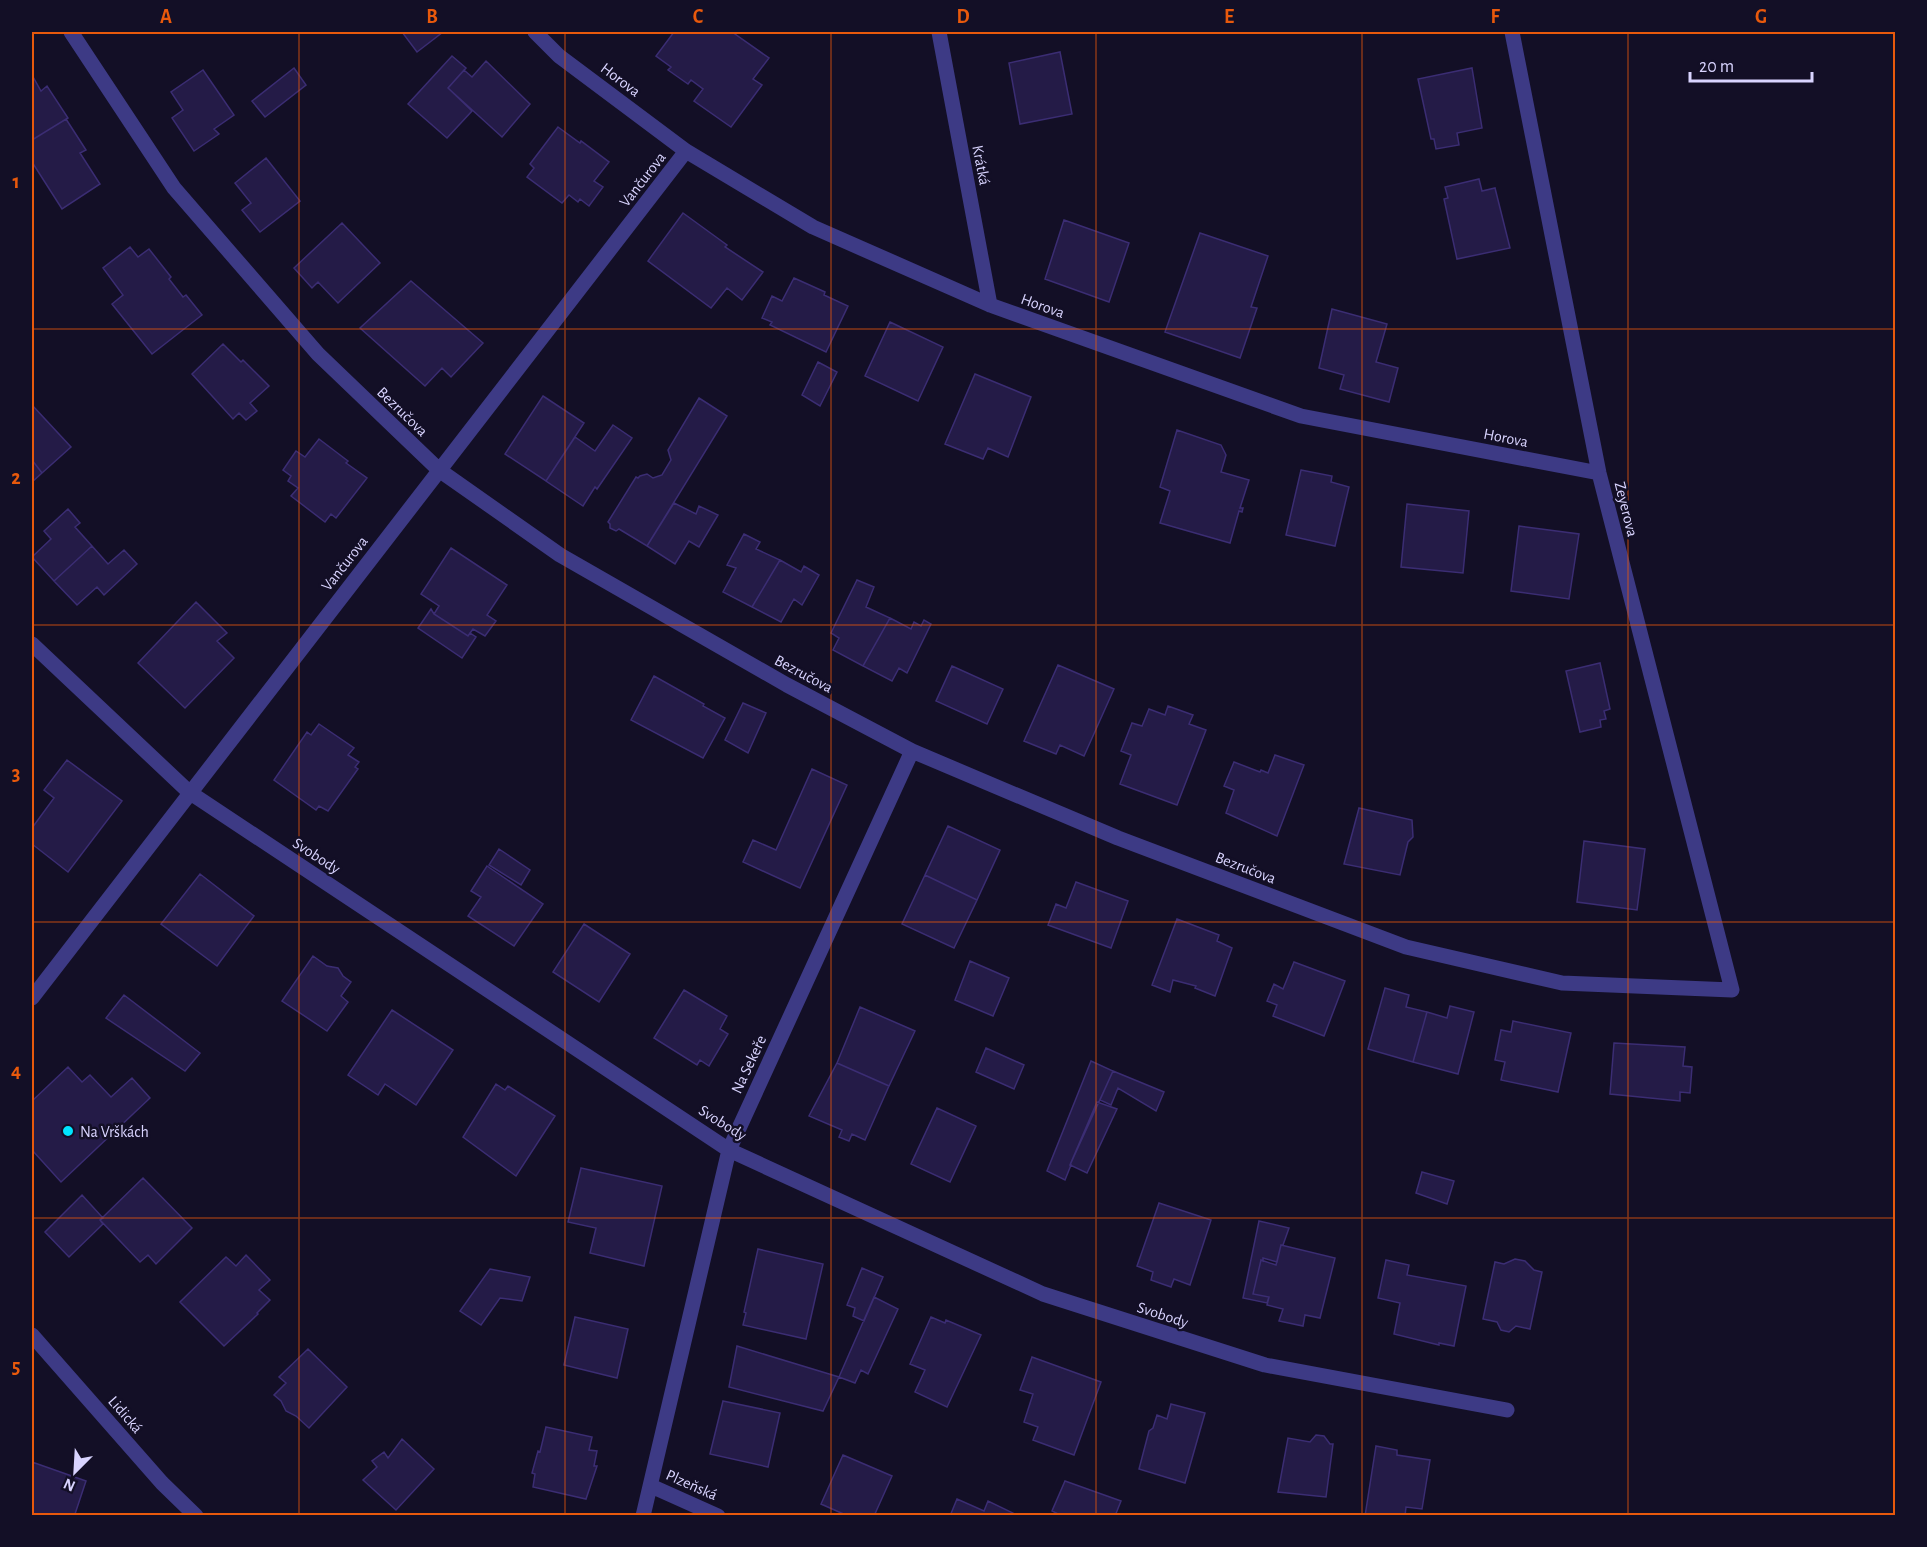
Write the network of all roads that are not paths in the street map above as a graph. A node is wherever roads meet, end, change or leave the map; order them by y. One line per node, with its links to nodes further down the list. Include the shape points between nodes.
1 (71, 32): 7 (street, Bezručova, via 174,188 318,354)
2 (535, 32): 5 (street, Horova, via 559,56)
3 (939, 32): 6 (street, Krátká)
4 (1512, 32): 8 (street, Zeyerova)
5 (686, 151): 6 (street, Horova, via 813,226); 7 (street, Vančurova)
6 (990, 305): 8 (street, Horova, via 1301,416)
7 (439, 470): 10 (street, Bezručova, via 560,555 787,686); 11 (street, Vančurova)
8 (1599, 473): 12 (street, Zeyerova)
9 (32, 644): 11 (street, Svobody)
10 (912, 751): 12 (street, Bezručova, via 1118,838 1406,947 1562,983); 14 (street, Na Sekeře)
11 (189, 792): 13 (street, Vančurova); 14 (street, Svobody)
12 (1732, 990)
13 (32, 998)
14 (729, 1150): 16 (street, Svobody, via 1043,1294 1265,1365); 17 (street, Na Sekeře)
15 (32, 1335): 18 (street, Lidická, via 162,1483)
16 (1507, 1410)
17 (651, 1486): 19 (street, Na Sekeře); 20 (street, Plzeňská)
18 (196, 1515)
19 (643, 1515)
20 (718, 1515)

